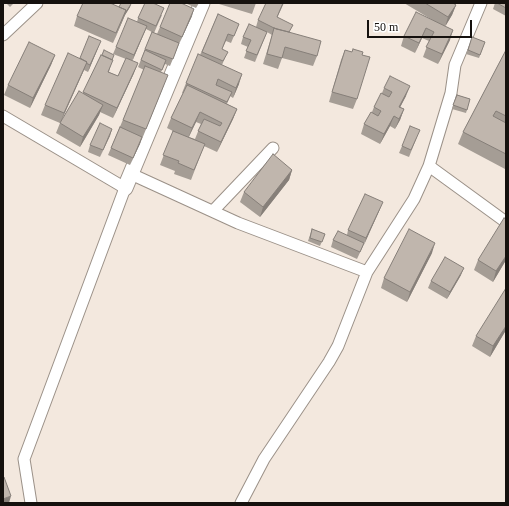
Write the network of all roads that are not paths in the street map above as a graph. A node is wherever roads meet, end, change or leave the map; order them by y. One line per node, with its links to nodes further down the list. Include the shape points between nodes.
1 (37, 3): 4 (street)
2 (202, 3): 8 (street)
3 (481, 3): 7 (street, via 455,66 451,93)
4 (3, 35)
5 (3, 116): 9 (street)
6 (273, 148): 10 (street)
7 (429, 166): 11 (street); 12 (street, via 414,199)
8 (131, 174): 9 (street); 10 (street)
9 (124, 188): 13 (street, via 24,459)
10 (213, 211): 12 (street)
11 (506, 222)
12 (367, 272): 14 (street, via 338,346 264,459)
13 (31, 503)
14 (241, 503)

